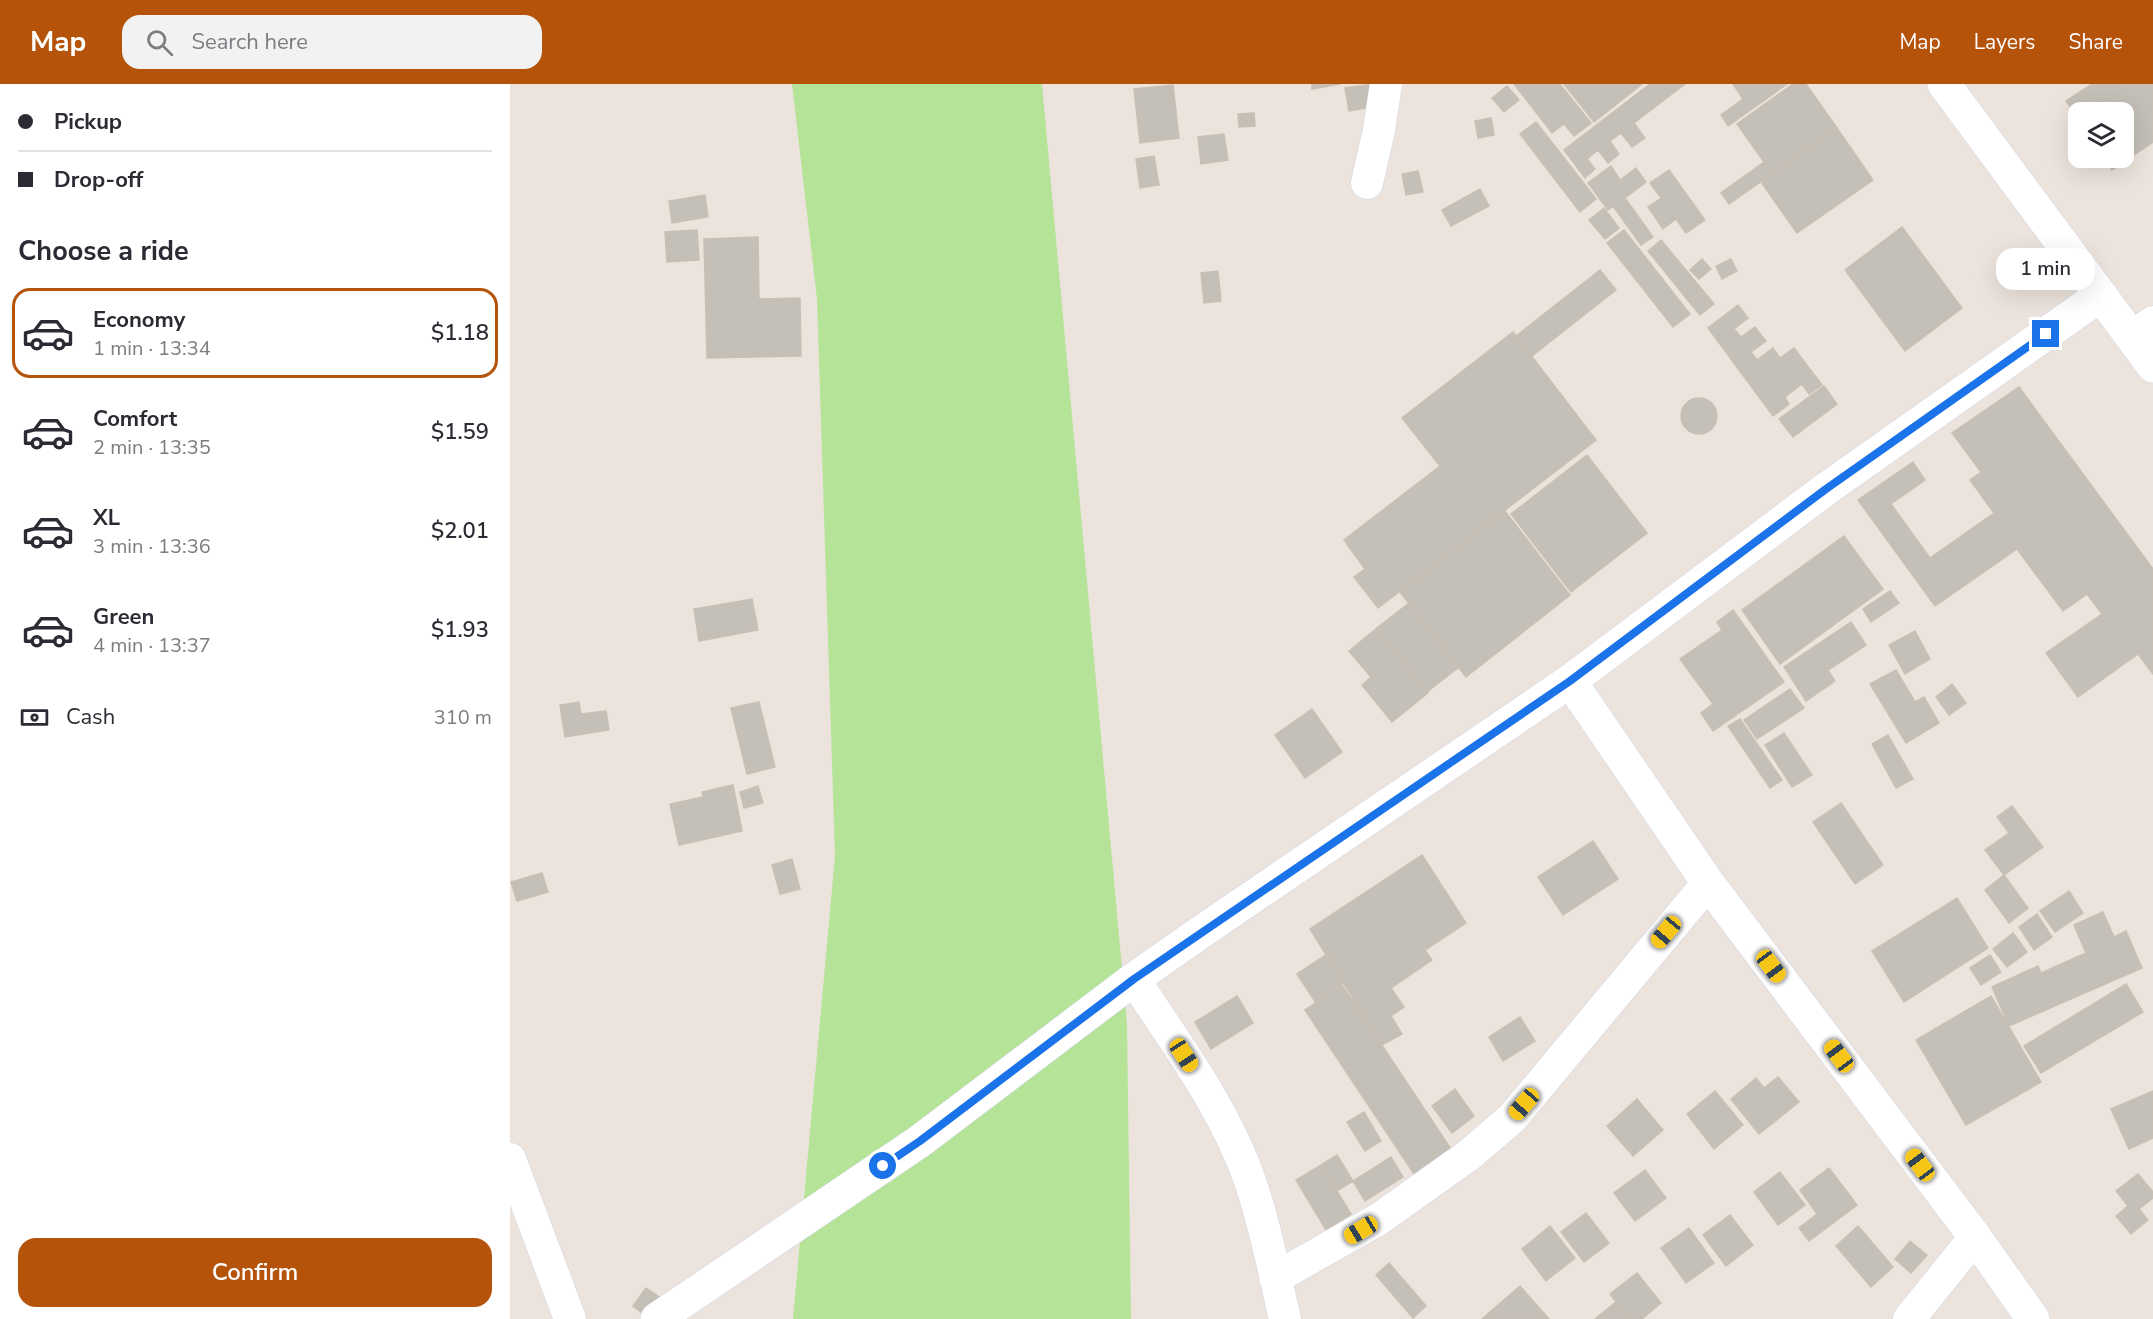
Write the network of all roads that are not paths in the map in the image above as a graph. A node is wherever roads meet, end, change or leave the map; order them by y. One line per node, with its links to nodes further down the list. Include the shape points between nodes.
1 (1386, 84): 3 (street)
2 (1944, 84): 4 (main road)
3 (1367, 183)
4 (2101, 295): 5 (main road); 7 (main road, via 1826,489)
5 (2143, 330): 6 (main road)
6 (2153, 366)
7 (1570, 681): 8 (main road); 9 (main road)
8 (1708, 883): 11 (main road); 12 (street, via 1512,1118 1469,1155 1379,1219)
9 (1134, 979): 12 (street, via 1209,1094 1230,1135 1250,1180); 14 (main road, via 920,1141)
10 (510, 1160): 13 (street)
11 (1975, 1237): 16 (street); 17 (main road)
12 (1275, 1278): 15 (street)
13 (570, 1319)
14 (657, 1319)
15 (1285, 1319)
16 (1909, 1319)
17 (2033, 1319)

